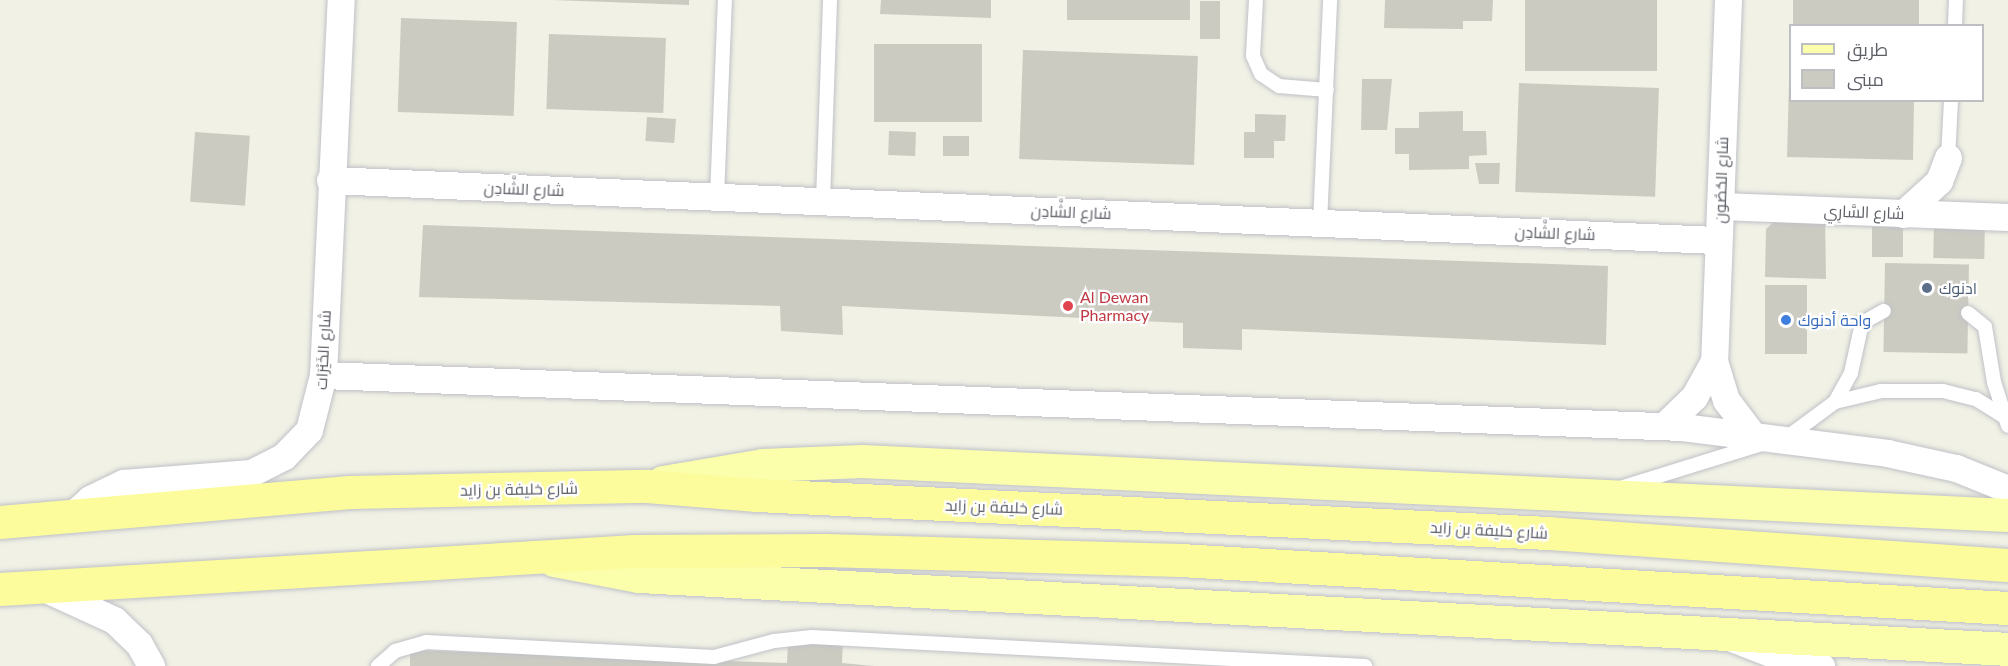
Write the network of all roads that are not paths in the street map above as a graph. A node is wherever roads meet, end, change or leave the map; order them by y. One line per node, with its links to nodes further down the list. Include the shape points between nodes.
1 (341, 0): 12 (street, شارع الخَيْرَات)
2 (725, 0): 13 (lane)
3 (830, 0): 14 (lane)
4 (1256, 0): 9 (lane, via 1253,57 1261,74 1279,86)
5 (1330, 0): 9 (lane)
6 (1728, 0): 15 (street, شارع الحُصُون)
7 (1956, 0): 8 (lane)
8 (1955, 24)
9 (1327, 90): 18 (lane)
10 (1951, 102): 11 (lane)
11 (1948, 158): 16 (street, via 1939,181); 17 (street, via 1955,190)
12 (330, 180): 13 (street, شارع الشَّادِن); 23 (street, شارع الخَيْرَات)
13 (717, 197): 14 (street, شارع الشَّادِن)
14 (823, 201): 18 (street, شارع الشَّادِن)
15 (1720, 207): 16 (street, شارع السَّارِي); 19 (street, شارع الحُصُون)
16 (1903, 214): 17 (street, شارع السَّارِي)
17 (1999, 214)
18 (1320, 223): 19 (street, شارع الشَّادِن)
19 (1718, 240): 22 (street, شارع الحُصُون)
20 (1884, 310): 24 (lane, via 1862,323 1851,373)
21 (1968, 313): 25 (lane, via 1985,327)
22 (1714, 360): 26 (street, شارع الحُصُون, via 1694,397); 27 (street, شارع الحُصُون, via 1726,400)
23 (323, 375): 26 (street); 33 (street, شارع الخَيْرَات, via 309,430 268,466 232,477 123,483 90,499)
24 (1835, 402): 25 (lane, via 1881,391 1942,391 1976,399); 28 (lane)
25 (2006, 421)
26 (1664, 426): 27 (street)
27 (1751, 433): 28 (street)
28 (1788, 437): 30 (street, via 1956,468); 31 (lane)
29 (647, 486): 31 (main road, via 762,465 862,460); 33 (highway, شارع خليفة بن زايد, via 350,492); 36 (highway, شارع خليفة بن زايد, via 757,495 1548,533)
30 (2008, 489)
31 (1601, 495): 32 (main road)
32 (2008, 514)
33 (69, 518): 34 (highway, شارع خليفة بن زايد)
34 (0, 522)
35 (537, 556): 37 (highway); 39 (highway, via 749,549 1180,560); 40 (main road, via 639,576)
36 (2008, 565)
37 (33, 586): 38 (highway); 43 (street, via 78,600 114,620 140,644)
38 (0, 589)
39 (2008, 608)
40 (1727, 636): 42 (main road); 46 (street, via 1783,658)
41 (2008, 650): 42 (main road)
42 (1952, 657)
43 (151, 666)
44 (378, 666): 45 (lane, via 395,651 426,642 714,657 812,637)
45 (1365, 666)
46 (1821, 666)

